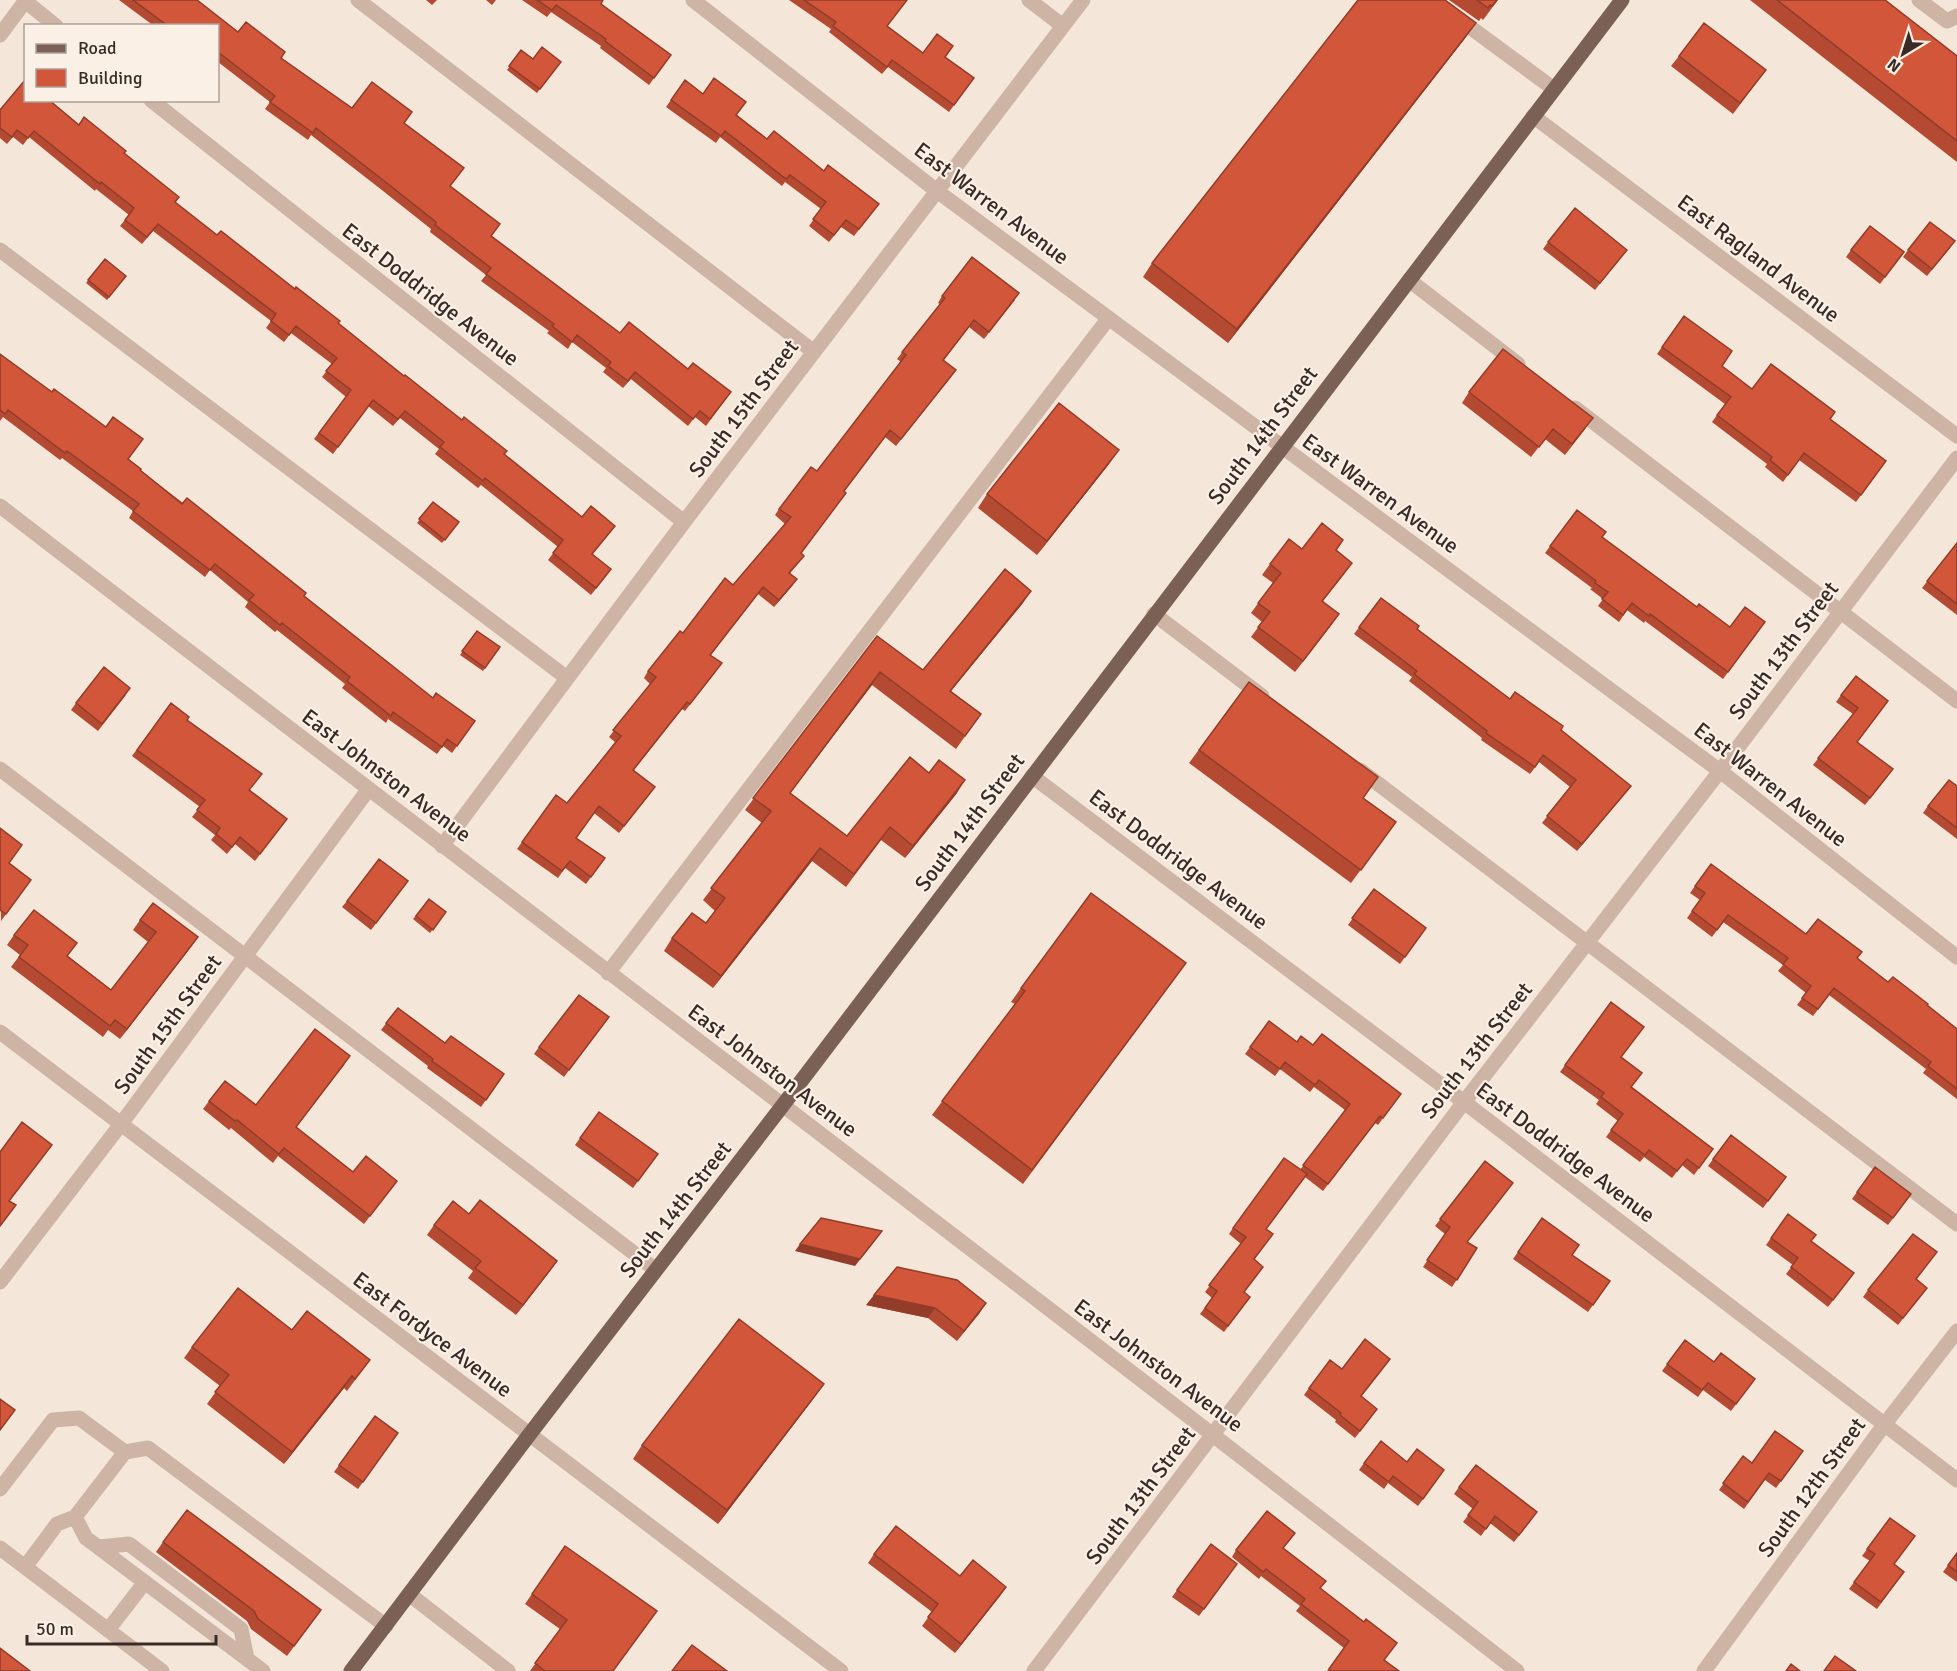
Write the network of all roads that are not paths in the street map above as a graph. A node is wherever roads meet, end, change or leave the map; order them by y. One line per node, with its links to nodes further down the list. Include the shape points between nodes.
1 (358, 0): 20 (street)
2 (693, 0): 16 (street, East Warren Avenue)
3 (1029, 0): 11 (street)
4 (1083, 0): 11 (street, South 15th Street)
5 (1433, 0): 13 (street)
6 (1622, 0): 13 (main road, South 14th Street)
7 (1919, 0): 9 (street, via 1947,21)
8 (26, 1): 10 (street); 12 (street)
9 (1957, 16)
10 (54, 24)
11 (1063, 26): 16 (street, South 15th Street)
12 (0, 35)
13 (1554, 89): 15 (main road, South 14th Street)
14 (154, 102): 27 (street, East Doddridge Avenue)
15 (1533, 116): 18 (main road, South 14th Street); 23 (street, East Ragland Avenue)
16 (937, 191): 19 (street, East Warren Avenue); 20 (street, South 15th Street)
17 (0, 250): 30 (street)
18 (1408, 280): 21 (street); 24 (main road, South 14th Street)
19 (1108, 319): 24 (street, East Warren Avenue); 42 (street)
20 (814, 352): 27 (street, South 15th Street)
21 (1531, 374)
22 (1559, 395): 28 (street)
23 (1957, 436)
24 (1281, 447): 29 (main road, South 14th Street); 35 (street, East Warren Avenue)
25 (1957, 458): 28 (street, South 13th Street)
26 (0, 506): 37 (street, East Johnston Avenue)
27 (684, 522): 30 (street, South 15th Street)
28 (1841, 611): 31 (street); 35 (street, South 13th Street)
29 (1154, 614): 32 (street); 36 (main road, South 14th Street)
30 (567, 678): 38 (street, South 15th Street)
31 (1957, 700)
32 (1277, 707)
33 (1352, 764): 39 (street)
34 (0, 769): 40 (street)
35 (1720, 771): 39 (street, South 13th Street); 41 (street, East Warren Avenue)
36 (1032, 776): 44 (street, East Doddridge Avenue); 45 (main road, South 14th Street)
37 (368, 790): 38 (street, East Johnston Avenue); 40 (street, South 15th Street)
38 (442, 846): 42 (street, East Johnston Avenue)
39 (1588, 942): 44 (street, South 13th Street); 47 (street)
40 (245, 956): 46 (street, South 15th Street); 48 (street)
41 (1957, 957)
42 (608, 973): 45 (street, East Johnston Avenue)
43 (0, 1032): 46 (street, East Fordyce Avenue)
44 (1464, 1102): 51 (street, East Doddridge Avenue); 52 (street, South 13th Street)
45 (783, 1105): 48 (main road, South 14th Street); 52 (street, East Johnston Avenue)
46 (121, 1124): 49 (street, South 15th Street); 53 (street, East Fordyce Avenue)
47 (1957, 1224)
48 (656, 1270): 53 (main road, South 14th Street)
49 (0, 1282)
50 (1957, 1331): 51 (street, South 12th Street)
51 (1884, 1425): 55 (street, East Doddridge Avenue); 72 (street, South 12th Street)
52 (1214, 1434): 70 (street, South 13th Street); 71 (street, East Johnston Avenue)
53 (529, 1435): 62 (main road, South 14th Street); 69 (street, East Fordyce Avenue)
54 (125, 1452): 56 (street, via 79,1418 53,1420); 57 (street); 63 (street, via 148,1448)
55 (1957, 1480)
56 (0, 1489)
57 (75, 1517): 58 (street, via 86,1538); 60 (street, via 57,1524)
58 (99, 1547): 61 (street); 65 (street, via 129,1544 241,1629)
59 (0, 1548): 60 (street)
60 (25, 1567): 64 (street)
61 (145, 1582): 64 (street); 65 (street)
62 (409, 1594): 63 (main road, South 14th Street); 68 (street)
63 (386, 1626): 67 (main road, South 14th Street)
64 (108, 1630): 66 (street)
65 (253, 1666)
66 (162, 1671)
67 (351, 1671)
68 (508, 1671)
69 (841, 1671)
70 (1034, 1671)
71 (1517, 1671)
72 (1704, 1671)

